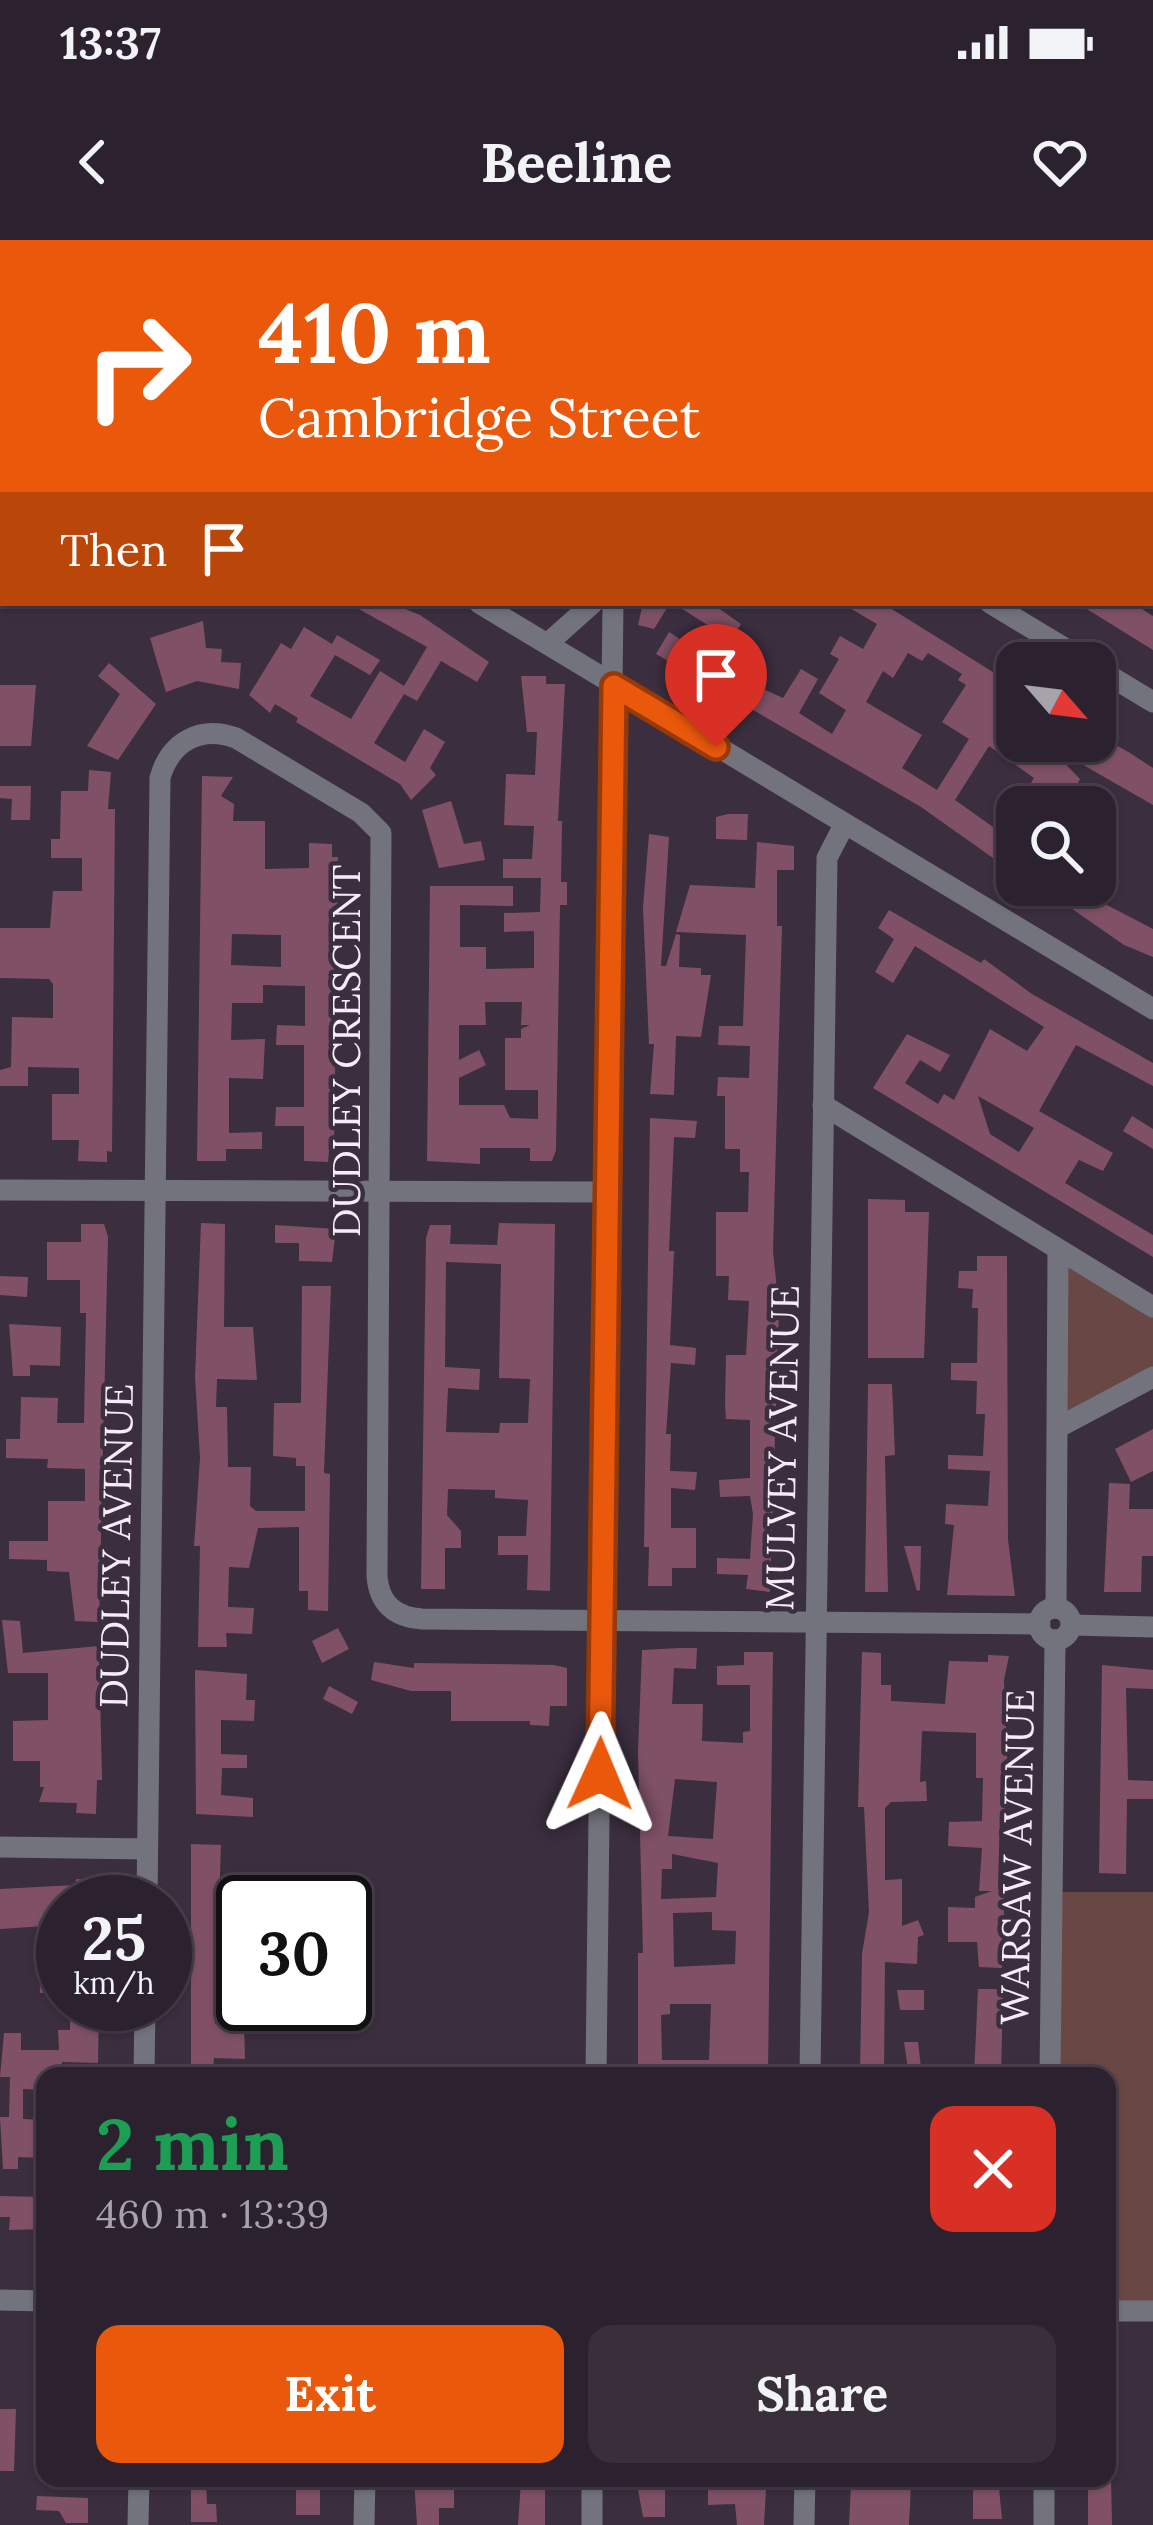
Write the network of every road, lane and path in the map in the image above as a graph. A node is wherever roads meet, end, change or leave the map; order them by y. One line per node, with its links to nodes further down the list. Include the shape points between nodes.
1 (484, 606): 6 (street)
2 (590, 606): 6 (street)
3 (613, 606): 8 (street)
4 (995, 606): 5 (street)
5 (1054, 642)
6 (548, 644): 8 (street)
7 (1116, 680): 9 (street)
8 (614, 686): 10 (street); 16 (street)
9 (1153, 702)
10 (844, 825): 11 (street); 12 (street, MULVEY AVENUE, via 827,858)
11 (1153, 1009)
12 (823, 1105): 17 (street); 22 (street, MULVEY AVENUE)
13 (0, 1190): 14 (street)
14 (157, 1190): 15 (street); 15 (street, DUDLEY CRESCENT, via 160,778 173,750 211,732 236,738 362,813 380,833); 26 (street, DUDLEY AVENUE)
15 (382, 1191): 16 (street); 21 (street, DUDLEY CRESCENT, via 380,1594 409,1618)
16 (608, 1192): 21 (street)
17 (1058, 1252): 18 (street); 20 (street, WARSAW AVENUE)
18 (1153, 1306)
19 (1153, 1377): 20 (street)
20 (1059, 1427): 23 (street, WARSAW AVENUE)
21 (604, 1619): 22 (street); 30 (street)
22 (815, 1622): 23 (street); 31 (street, MULVEY AVENUE)
23 (1055, 1624): 24 (street); 32 (street, WARSAW AVENUE)
24 (1153, 1627)
25 (0, 1847): 26 (street)
26 (147, 1849): 27 (street, DUDLEY AVENUE)
27 (147, 1875)
28 (145, 2031): 29 (street)
29 (144, 2067)
30 (596, 2067)
31 (810, 2067)
32 (1050, 2067)
33 (0, 2300): 34 (street)
34 (36, 2301)
35 (1116, 2311): 36 (street)
36 (1153, 2311)
37 (139, 2487): 42 (street)
38 (365, 2487): 43 (street)
39 (592, 2487): 44 (street)
40 (805, 2487): 45 (street)
41 (1045, 2487): 46 (street)
42 (138, 2525)
43 (364, 2525)
44 (592, 2525)
45 (804, 2525)
46 (1044, 2525)

